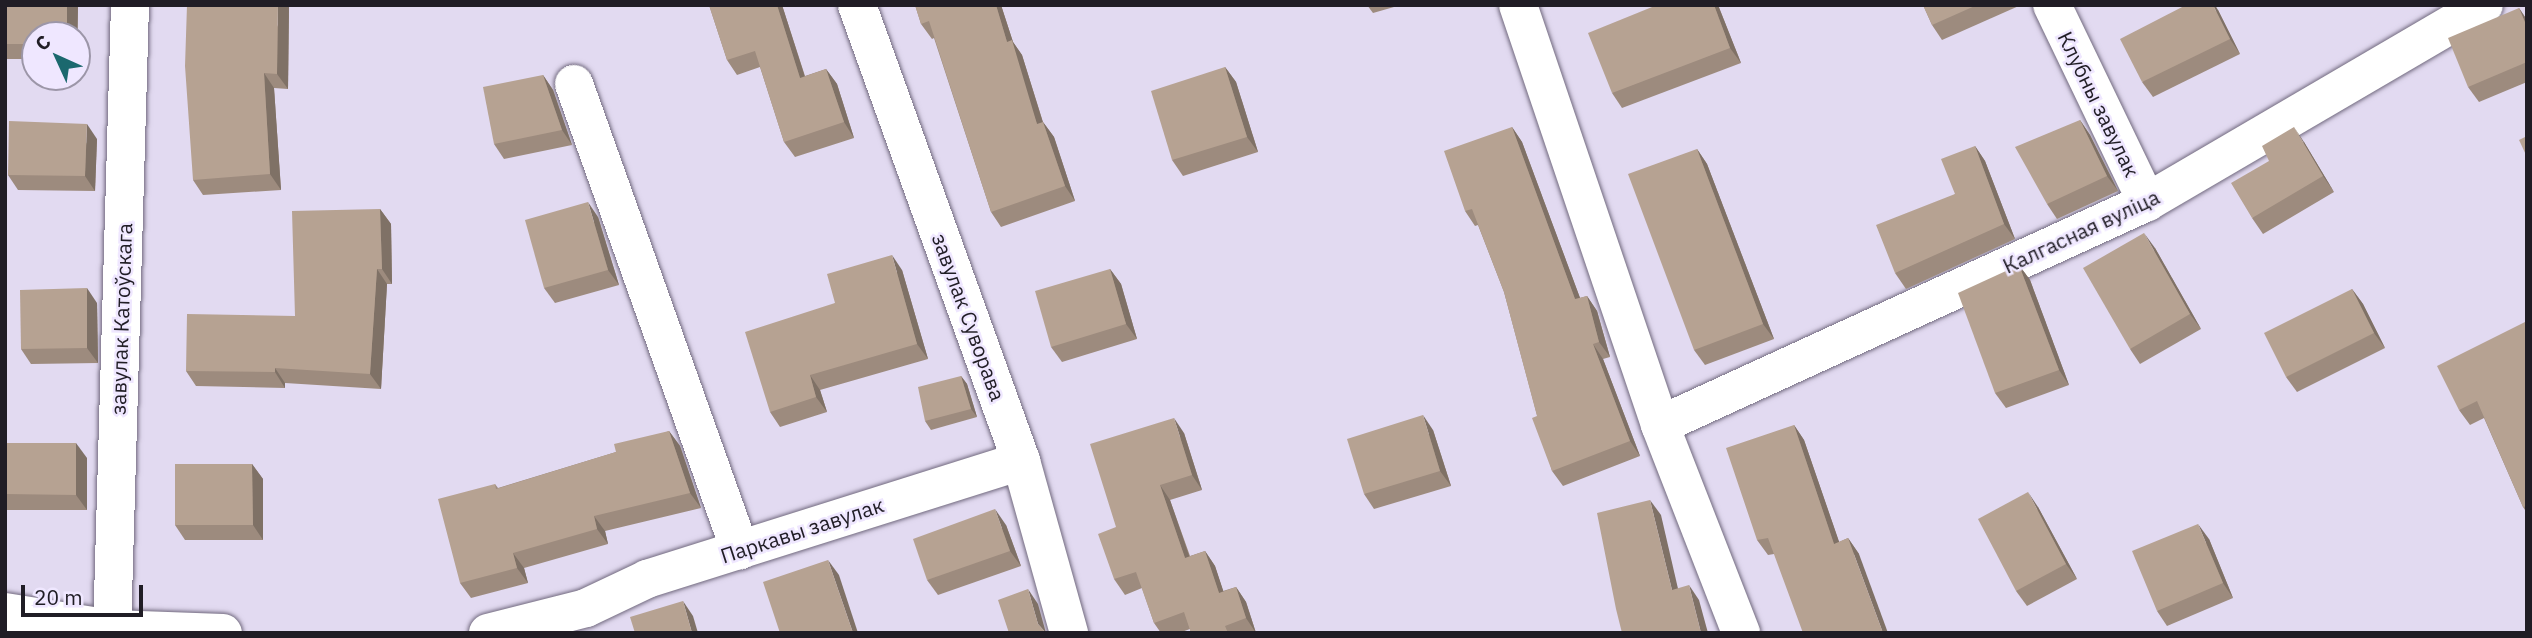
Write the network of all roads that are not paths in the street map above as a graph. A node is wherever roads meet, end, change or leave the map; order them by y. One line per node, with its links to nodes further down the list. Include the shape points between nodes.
1 (130, 5): 13 (street, завулак Катоўскага)
2 (857, 5): 9 (street, завулак Суворава)
3 (1518, 5): 8 (street)
4 (2052, 5): 7 (street, Клубны завулак)
5 (2484, 5): 7 (street, Калгасная вуліца)
6 (574, 84): 10 (street)
7 (2147, 202): 8 (street, Калгасная вуліца)
8 (1660, 425): 17 (street)
9 (1021, 461): 10 (street, Паркавы завулак); 16 (street, завулак Суворава)
10 (740, 550): 12 (street, Паркавы завулак, via 648,579)
11 (5, 612): 13 (street)
12 (591, 621): 15 (street, Паркавы завулак)
13 (112, 631): 14 (street)
14 (223, 633)
15 (488, 633)
16 (1069, 633)
17 (1741, 633)

